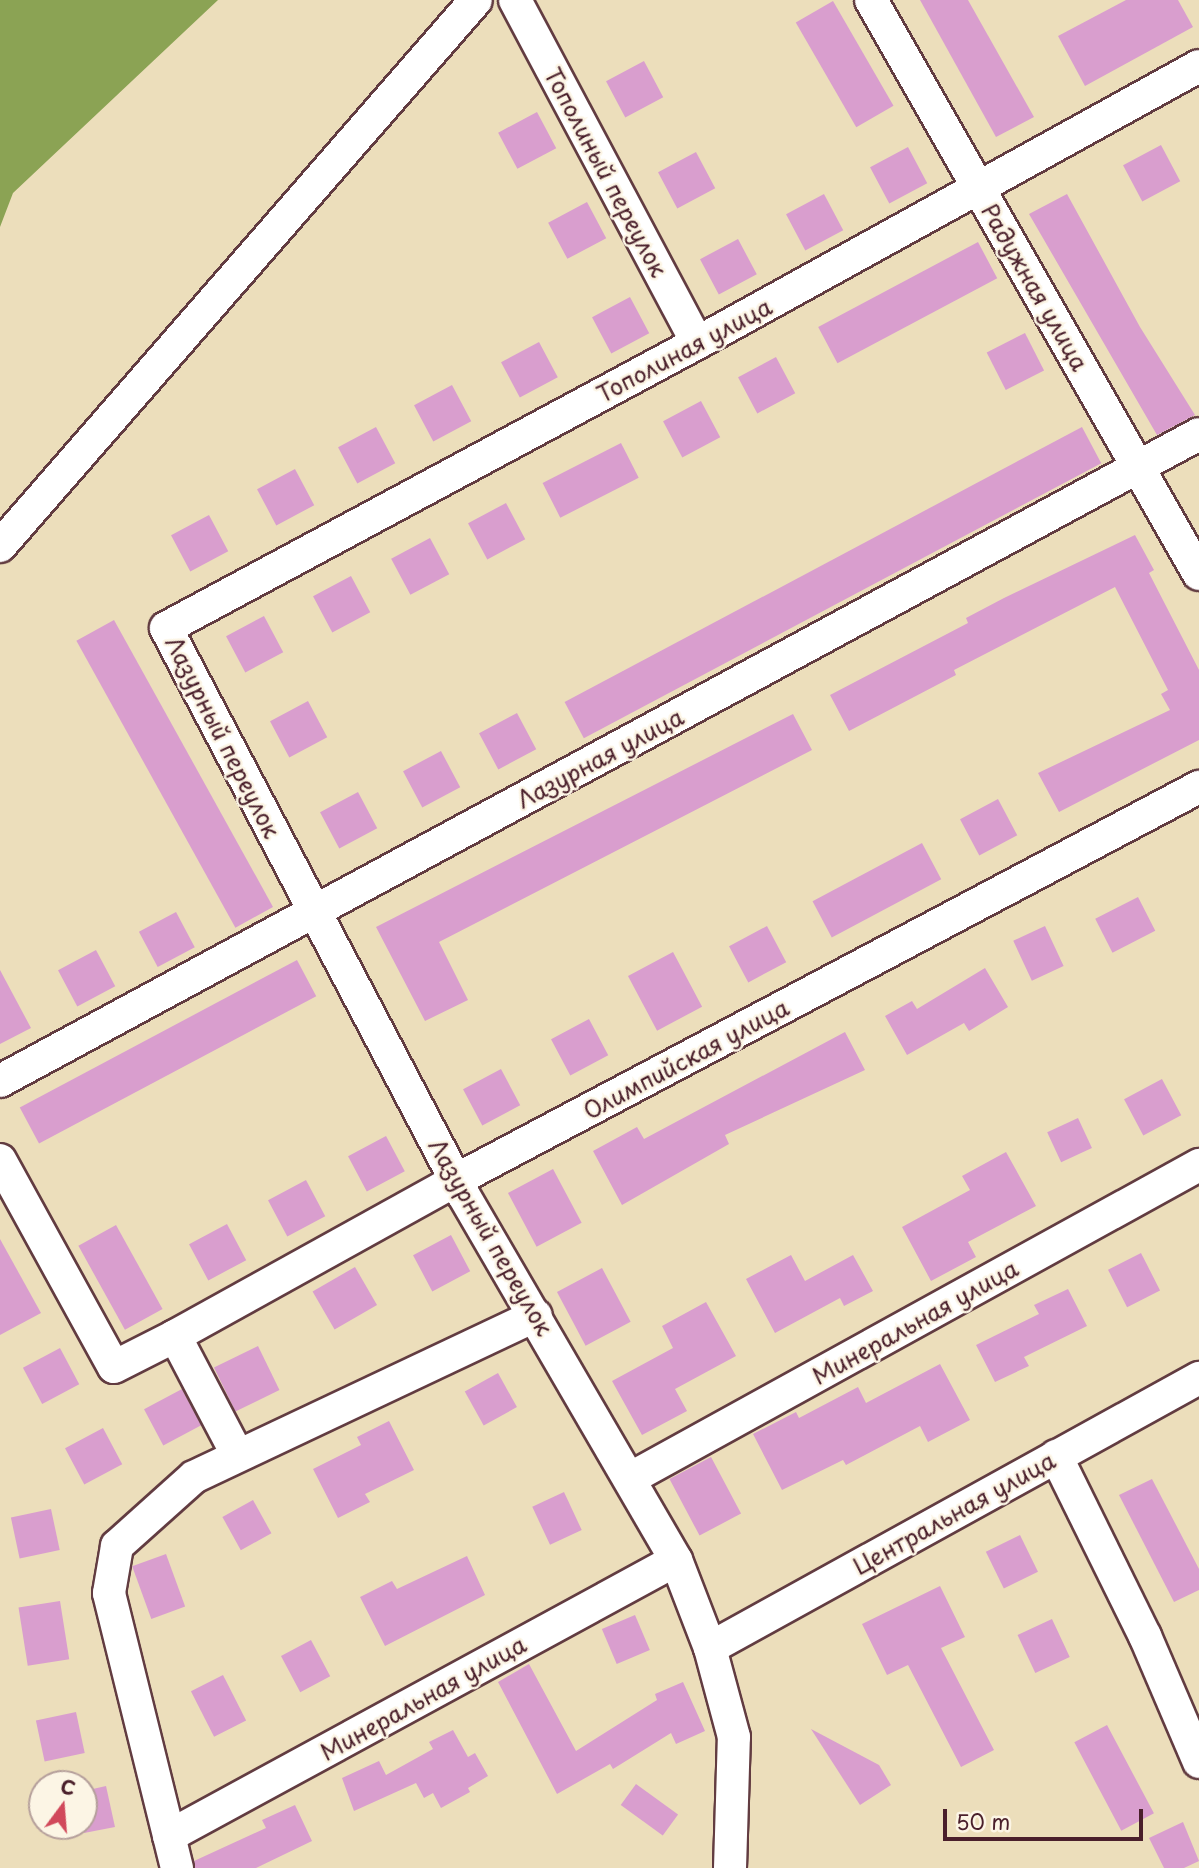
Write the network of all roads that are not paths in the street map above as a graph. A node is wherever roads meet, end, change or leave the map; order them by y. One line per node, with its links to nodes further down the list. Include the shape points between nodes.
1 (476, 0): 9 (street)
2 (514, 0): 6 (street, Тополиный переулок)
3 (871, 0): 5 (street, Радужная улица)
4 (1199, 66): 5 (street, Тополиная улица)
5 (979, 188): 6 (street, Тополиная улица); 8 (street, Радужная улица)
6 (697, 343): 11 (street, Тополиная улица)
7 (1199, 434): 8 (street, Лазурная улица)
8 (1138, 467): 10 (street, Радужная улица); 13 (street, Лазурная улица)
9 (0, 546)
10 (1199, 574)
11 (166, 628): 13 (street, Лазурный переулок)
12 (1199, 787): 17 (street, Олимпийская улица)
13 (314, 912): 14 (street, Лазурная улица); 17 (street, Лазурный переулок)
14 (0, 1081)
15 (0, 1160): 19 (street, Олимпийская улица, via 114,1367)
16 (1199, 1165): 23 (street, Минеральная улица)
17 (456, 1180): 18 (street, Лазурный переулок); 19 (street, Олимпийская улица)
18 (536, 1315): 21 (street); 23 (street, Лазурный переулок)
19 (175, 1336): 21 (street)
20 (1199, 1378): 22 (street, Центральная улица)
21 (237, 1454): 27 (street, via 194,1477 117,1546 109,1593)
22 (1056, 1457): 25 (street, Центральная улица); 26 (street, via 1145,1636)
23 (631, 1478): 24 (street, Лазурный переулок)
24 (676, 1560): 25 (street, Лазурный переулок); 27 (street, Минеральная улица)
25 (710, 1648): 29 (street, Лазурный переулок, via 734,1737)
26 (1199, 1762)
27 (169, 1836): 28 (street)
28 (177, 1868)
29 (730, 1868)

